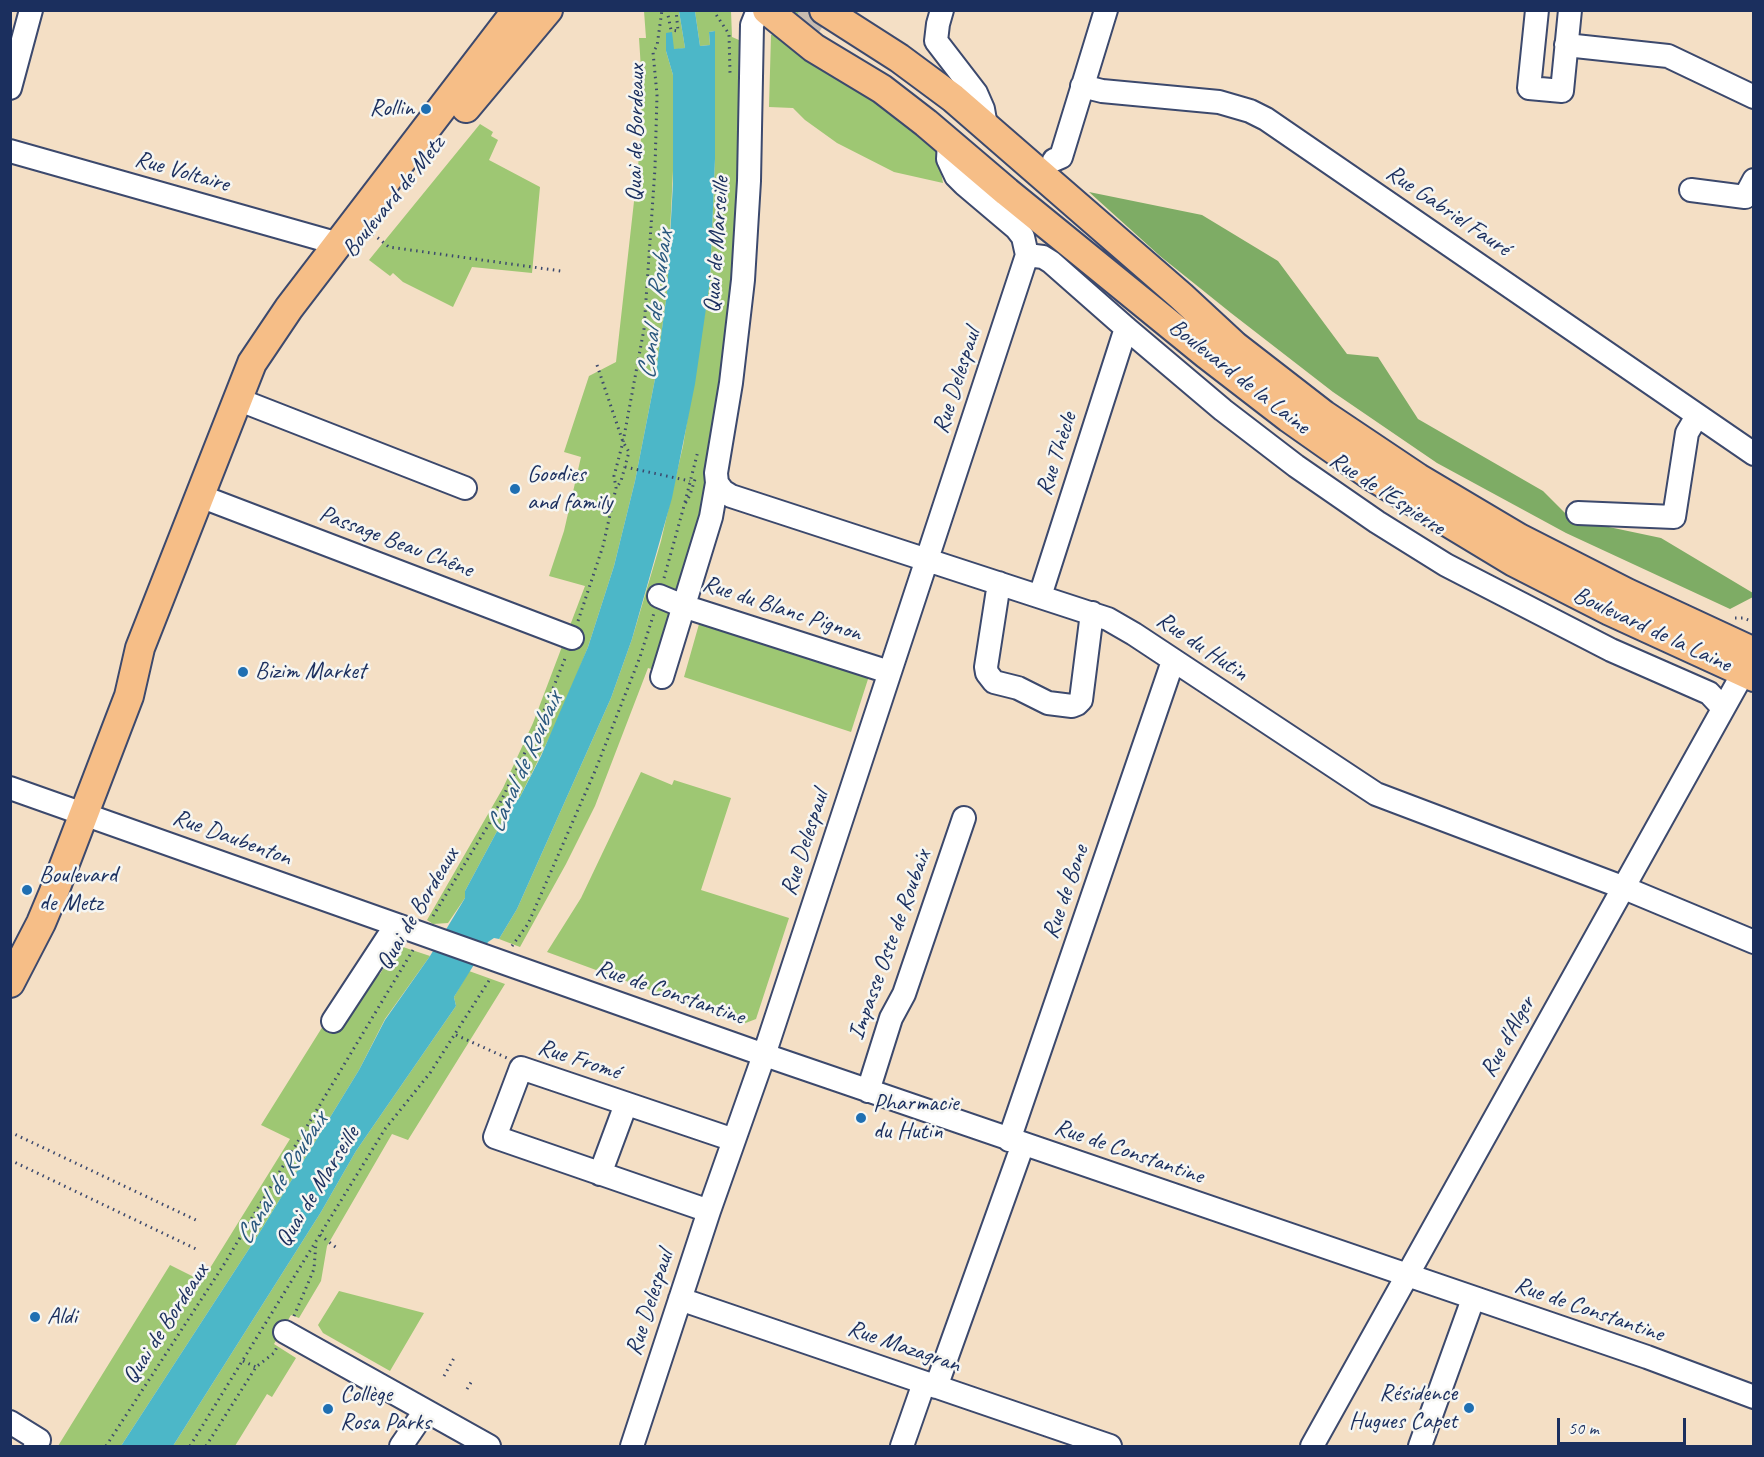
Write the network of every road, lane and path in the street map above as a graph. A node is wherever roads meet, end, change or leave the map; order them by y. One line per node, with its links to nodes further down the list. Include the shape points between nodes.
1 (31, 10): 18 (street)
2 (662, 10): 38 (path, Quai de Bordeaux, via 653,52 657,95 655,168 644,329)
3 (667, 10): 4 (path, via 671,30 678,31)
4 (676, 10)
5 (713, 10): 17 (path, via 729,34)
6 (758, 10): 45 (street, Quai de Marseille, via 752,25 743,280 717,464)
7 (767, 10): 22 (main road, Boulevard de la Laine, via 814,48 882,89)
8 (942, 10): 14 (street)
9 (1106, 10): 19 (street)
10 (1537, 10): 15 (street, via 1529,88 1562,91)
11 (1570, 10): 15 (street)
12 (521, 16): 27 (main road, Boulevard de Metz); 28 (main road, Boulevard de Metz)
13 (827, 28): 16 (main road, Boulevard de la Laine, via 885,48); 32 (main road, via 941,105); 33 (main road, via 876,73 935,115)
14 (936, 41): 16 (street); 21 (street, via 976,93)
15 (1566, 45): 20 (street, via 1668,56)
16 (914, 69): 21 (main road, Boulevard de la Laine)
17 (730, 78)
18 (10, 88)
19 (1080, 95): 24 (street, via 1061,157); 36 (street, Rue Gabriel Fauré, via 1102,91 1219,102 1258,115)
20 (1754, 97)
21 (986, 126): 32 (main road, Boulevard de la Laine)
22 (949, 142): 29 (street, via 948,159 956,176 1016,228 1023,237); 33 (main road, Boulevard de la Laine)
23 (10, 151): 28 (street, Rue Voltaire)
24 (1054, 160)
25 (1754, 180): 26 (street, via 1745,197)
26 (1691, 190)
27 (367, 229): 30 (path, via 389,247); 35 (main road, Boulevard de Metz, via 267,350)
28 (339, 244): 35 (main road, Boulevard de Metz, via 270,336 252,363)
29 (1027, 255): 31 (street, Rue de l'Espierre, via 1051,262); 49 (street, Rue Delespaul)
30 (561, 271)
31 (1126, 328): 52 (street, Rue Thècle); 62 (street, Rue de l'Espierre, via 1258,437 1395,534 1446,565 1611,650 1709,693)
32 (1235, 346): 59 (main road, Boulevard de la Laine, via 1324,415 1418,478)
33 (1206, 354): 59 (main road, Boulevard de la Laine, via 1351,462 1514,562 1558,585)
34 (597, 365): 38 (path)
35 (240, 392): 43 (street); 46 (main road, Boulevard de Metz)
36 (1697, 416): 40 (street, Rue Gabriel Fauré); 48 (street, via 1687,433 1674,517)
37 (700, 441): 39 (path)
38 (623, 442): 41 (path, via 629,452); 44 (path, Quai de Bordeaux, via 614,476)
39 (698, 451): 42 (path); 47 (path, via 696,475)
40 (1754, 454)
41 (625, 467): 42 (path); 44 (path)
42 (690, 481): 47 (path)
43 (465, 488)
44 (616, 488): 57 (path, Quai de Bordeaux, via 603,546)
45 (724, 489): 49 (street, Rue du Hutin); 53 (street, Quai de Marseille, via 711,517)
46 (200, 496): 57 (street, Passage Beau Chêne); 64 (main road, Boulevard de Metz, via 140,648 129,696)
47 (684, 506): 51 (path, Quai de Marseille)
48 (1578, 513)
49 (926, 558): 50 (street, Rue du Hutin); 60 (street, Rue Delespaul)
50 (999, 583): 52 (street, Rue du Hutin); 54 (street, via 987,673 994,682 1018,688 1048,704 1074,706 1081,700)
51 (659, 596): 53 (street, Rue du Blanc Pignon); 70 (path, Quai de Marseille, via 640,657 549,879 528,924)
52 (1040, 596): 54 (street, Rue du Hutin)
53 (683, 606): 60 (street, Rue du Blanc Pignon); 61 (street, Quai de Marseille)
54 (1092, 613): 58 (street, Rue du Hutin, via 1119,625)
55 (1730, 619): 56 (path)
56 (1754, 622)
57 (572, 638): 68 (path, Quai de Bordeaux, via 537,729)
58 (1173, 661): 66 (street, Rue du Hutin, via 1376,794); 80 (street, Rue de Bone)
59 (1751, 664): 62 (street, Rue d'Alger)
60 (889, 672): 74 (street, Rue Delespaul)
61 (662, 676)
62 (1723, 708): 66 (street, Rue d'Alger)
63 (10, 788): 64 (street, Rue Daubenton)
64 (76, 810): 67 (street, Rue Daubenton); 71 (main road, Boulevard de Metz, via 41,923)
65 (964, 818): 76 (street, Impasse Oste de Roubaix)
66 (1623, 886): 69 (street, Rue du Hutin); 89 (street, Rue d'Alger)
67 (396, 925): 68 (street, Rue Daubenton); 72 (street)
68 (429, 936): 70 (street, Rue de Constantine); 104 (path, Quai de Bordeaux)
69 (1754, 942)
70 (494, 960): 73 (path, Quai de Marseille); 74 (street, Rue de Constantine)
71 (10, 981)
72 (333, 1021)
73 (455, 1034): 75 (path); 85 (path, Quai de Marseille, via 430,1073 384,1130)
74 (764, 1055): 76 (street, Rue de Constantine); 79 (street, Rue Delespaul)
75 (521, 1068): 77 (street, Rue Fromé); 82 (street, Rue Fromé, via 495,1137)
76 (868, 1090): 80 (street, Rue de Constantine)
77 (626, 1104): 79 (street, Rue Fromé); 82 (street, Rue Fromé)
78 (10, 1132): 84 (path)
79 (734, 1140): 83 (street, Rue Delespaul)
80 (1016, 1142): 89 (street, Rue de Constantine); 98 (street, Rue de Bone)
81 (10, 1160): 87 (path)
82 (600, 1174): 83 (street, Rue Fromé)
83 (709, 1211): 90 (street, Rue Delespaul)
84 (198, 1221)
85 (320, 1235): 86 (path, Quai de Marseille); 88 (path)
86 (316, 1240): 92 (path, via 314,1269); 94 (path, Quai de Marseille)
87 (196, 1249)
88 (338, 1249)
89 (1406, 1276): 91 (street, Rue de Constantine); 112 (street, Rue d'Alger)
90 (680, 1299): 98 (street, Rue Mazagran); 109 (street, Rue Delespaul)
91 (1473, 1299): 100 (street, Rue de Constantine); 113 (street)
92 (285, 1332): 95 (path, via 274,1353); 101 (street)
93 (454, 1358): 96 (path)
94 (243, 1361): 95 (path); 105 (path, Quai de Marseille)
95 (256, 1367): 106 (path)
96 (444, 1376)
97 (473, 1379): 99 (path)
98 (930, 1385): 110 (street, Rue de Bone); 111 (street, Rue Mazagran)
99 (467, 1389)
100 (1754, 1397)
101 (425, 1411): 107 (street); 108 (street)
102 (10, 1422): 103 (street, via 39,1440)
103 (35, 1446)
104 (106, 1446)
105 (190, 1446)
106 (206, 1446)
107 (401, 1446)
108 (489, 1446)
109 (632, 1446)
110 (902, 1446)
111 (1110, 1446)
112 (1312, 1446)
113 (1420, 1446)

